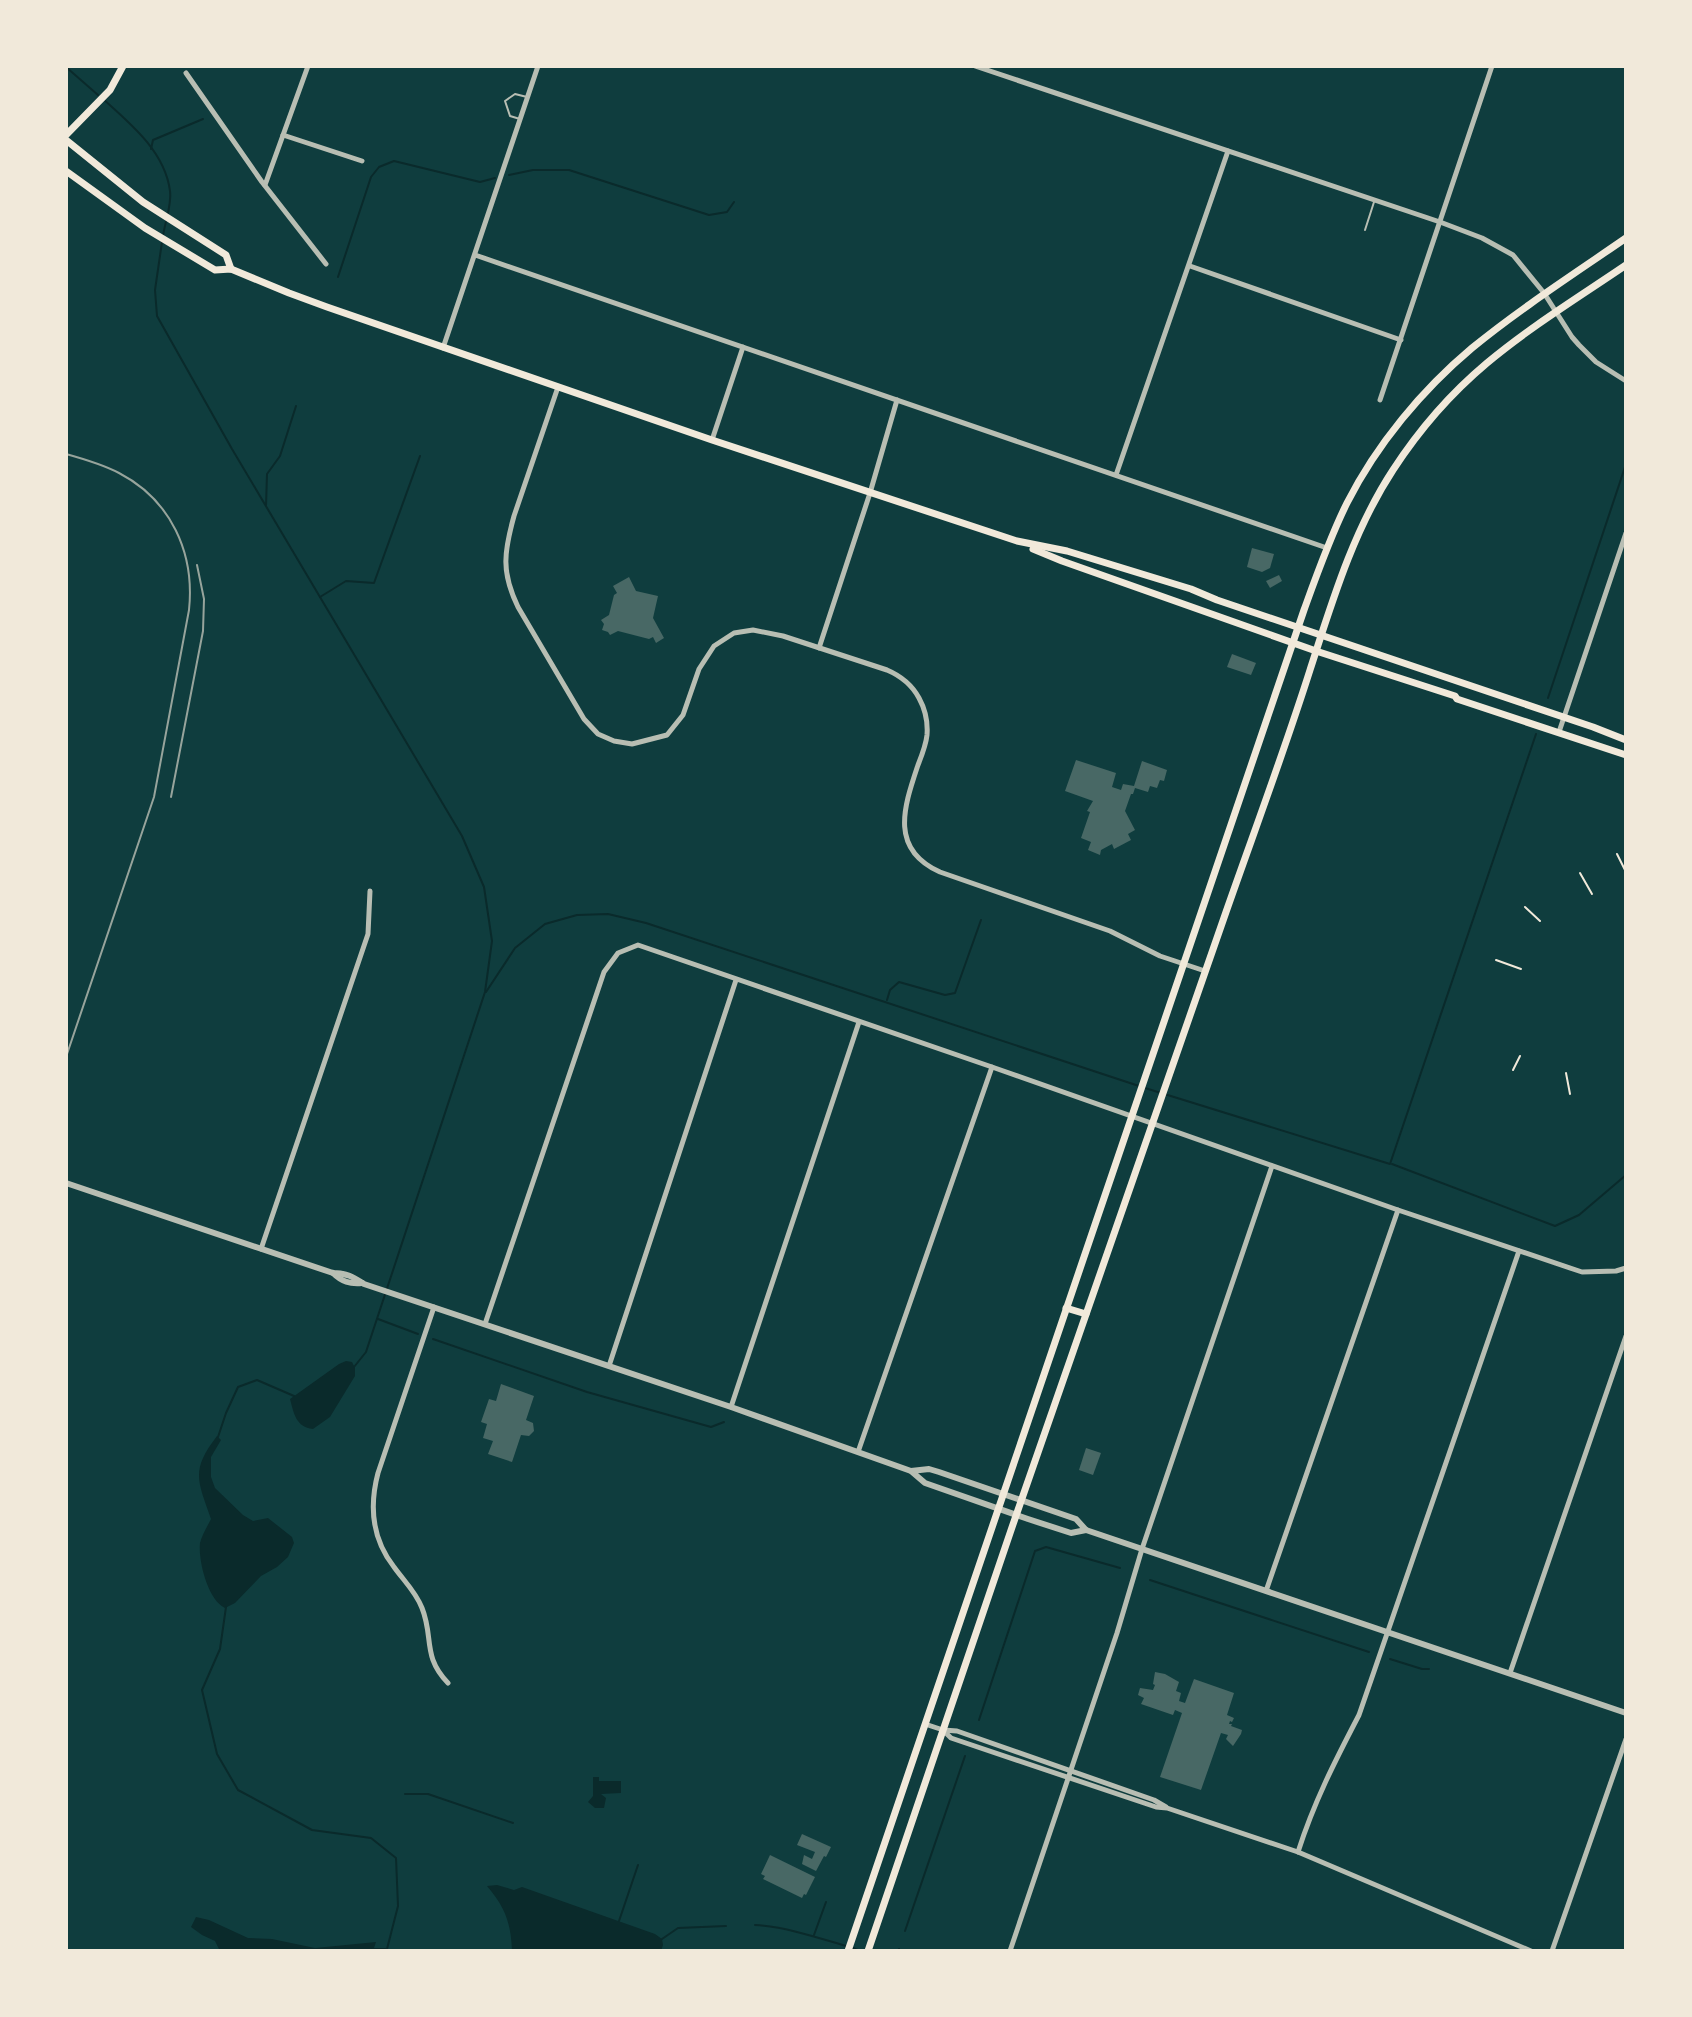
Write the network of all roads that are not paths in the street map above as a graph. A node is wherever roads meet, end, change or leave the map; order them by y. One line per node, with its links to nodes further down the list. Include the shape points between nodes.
1 (123, 66): 10 (main road, via 110,90)
2 (308, 66): 9 (street)
3 (538, 66): 7 (street)
4 (975, 66): 11 (street)
5 (1492, 66): 16 (street)
6 (186, 73): 14 (street)
7 (528, 98): 8 (street); 8 (lane, via 515,94 505,101 510,116)
8 (521, 120): 19 (street)
9 (283, 135): 12 (street); 14 (street)
10 (66, 138): 23 (main road, via 143,202 226,255)
11 (1228, 151): 15 (street); 22 (street)
12 (362, 161)
13 (66, 171): 23 (main road, via 180,251 215,270)
14 (265, 185): 20 (street)
15 (1375, 201): 16 (street); 17 (lane)
16 (1440, 222): 24 (street, via 1508,251); 26 (street)
17 (1365, 230)
18 (1626, 238): 24 (main road)
19 (475, 255): 27 (street); 28 (street)
20 (326, 264)
21 (1626, 265): 25 (main road)
22 (1190, 266): 26 (street); 34 (street)
23 (231, 269): 28 (main road)
24 (1544, 293): 25 (street); 38 (main road, via 1472,348 1417,402 1371,462)
25 (1557, 312): 29 (street, via 1587,353); 40 (main road, via 1471,377 1407,450 1362,525)
26 (1401, 340): 32 (street)
27 (743, 347): 31 (street); 33 (street)
28 (443, 348): 30 (main road)
29 (1626, 381)
30 (558, 387): 33 (main road); 42 (street, via 514,516 505,559 518,607 598,734 632,744 667,735 683,715 699,669 714,646 734,633 753,630)
31 (897, 400): 34 (street); 35 (street)
32 (1380, 400)
33 (712, 440): 35 (main road)
34 (1116, 475): 38 (street)
35 (870, 493): 37 (main road); 42 (street)
36 (1626, 533): 44 (street)
37 (1017, 541): 39 (main road, via 1067,551); 41 (main road)
38 (1327, 548): 39 (main road)
39 (1299, 627): 40 (main road); 41 (main road)
40 (1322, 635): 43 (main road); 44 (main road)
41 (1294, 642): 43 (main road); 49 (main road)
42 (819, 648): 49 (street, via 895,673 920,700 927,734 904,820 908,843 923,863 1110,931)
43 (1316, 651): 45 (main road); 50 (main road)
44 (1564, 718): 45 (street); 46 (main road)
45 (1559, 732): 47 (main road)
46 (1626, 740)
47 (1626, 755)
48 (370, 891): 59 (street, via 368,934)
49 (1184, 965): 50 (street); 54 (main road)
50 (1205, 971): 55 (main road)
51 (736, 980): 52 (street); 65 (street, via 638,945 618,953 604,972); 67 (street)
52 (859, 1022): 53 (street); 68 (street)
53 (992, 1067): 54 (street); 69 (street)
54 (1132, 1116): 55 (street); 63 (main road)
55 (1152, 1123): 56 (street); 64 (main road)
56 (1272, 1166): 58 (street); 76 (street)
57 (66, 1183): 59 (street)
58 (1398, 1210): 60 (street); 77 (street)
59 (261, 1249): 62 (street, via 333,1273 339,1280)
60 (1519, 1251): 61 (street, via 1582,1272); 78 (street)
61 (1626, 1268)
62 (434, 1307): 65 (street); 80 (street, via 378,1473 373,1517 386,1557 421,1606 431,1659)
63 (1066, 1308): 64 (main road); 71 (main road)
64 (1086, 1314): 72 (main road)
65 (485, 1324): 67 (street)
66 (1626, 1336): 79 (street)
67 (609, 1366): 68 (street)
68 (731, 1407): 69 (street)
69 (858, 1452): 70 (street)
70 (911, 1471): 71 (street, via 929,1469); 73 (street, via 925,1483)
71 (1003, 1494): 72 (street); 73 (main road)
72 (1021, 1500): 74 (main road); 75 (street, via 1076,1519)
73 (998, 1508): 74 (street); 82 (main road)
74 (1016, 1514): 75 (street, via 1071,1533); 83 (main road)
75 (1086, 1530): 76 (street)
76 (1142, 1549): 77 (street); 85 (street)
77 (1266, 1591): 78 (street)
78 (1388, 1632): 79 (street); 86 (street, via 1359,1715 1328,1774)
79 (1510, 1673): 81 (street)
80 (448, 1683)
81 (1626, 1713)
82 (925, 1724): 83 (street); 88 (main road)
83 (943, 1730): 85 (street, via 951,1738); 87 (main road)
84 (1626, 1739): 91 (street)
85 (1070, 1774): 86 (street); 89 (street)
86 (1298, 1852): 90 (street)
87 (869, 1948)
88 (848, 1951)
89 (1010, 1951)
90 (1531, 1951)
91 (1552, 1951)

